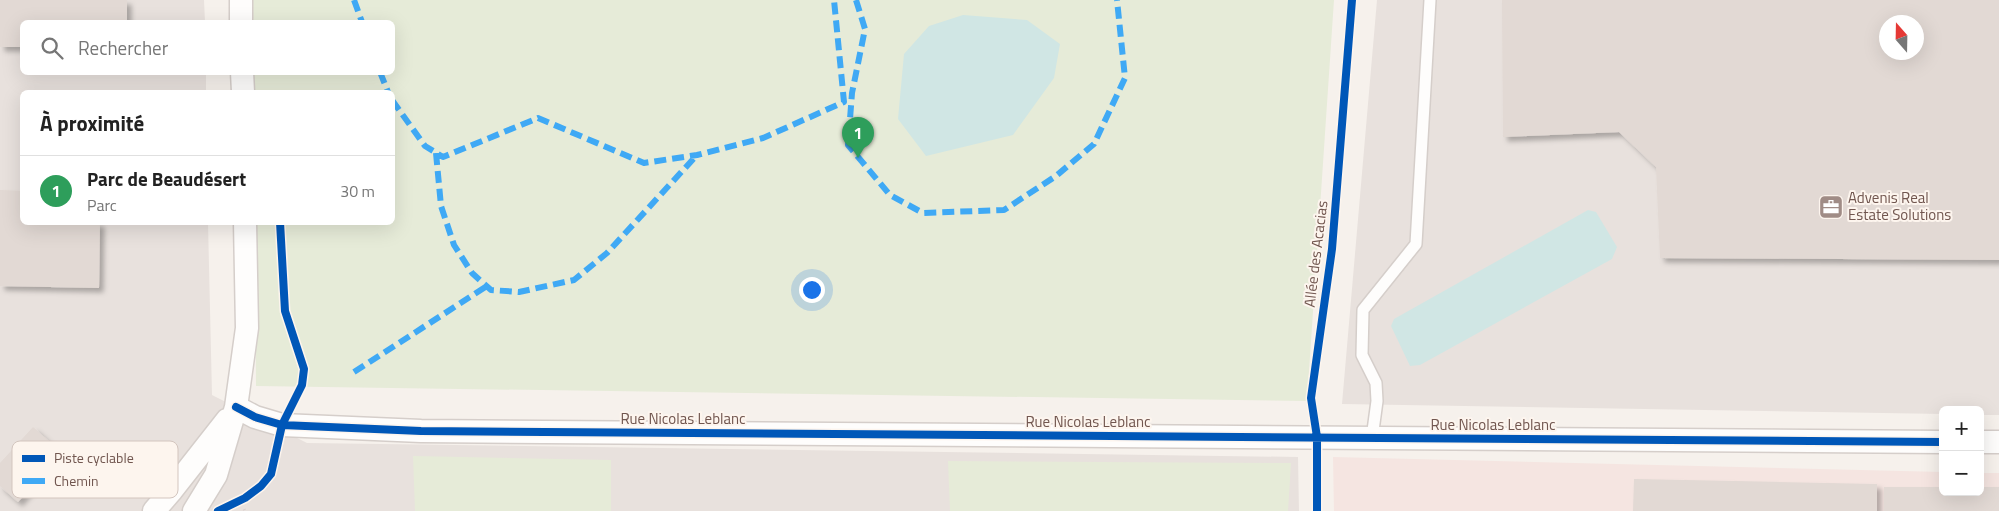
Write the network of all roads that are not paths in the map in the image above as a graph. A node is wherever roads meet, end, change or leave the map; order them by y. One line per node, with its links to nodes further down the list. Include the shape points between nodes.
1 (240, 0): 3 (street)
2 (1430, 0): 8 (lane, via 1416,244 1363,310 1362,355 1376,383)
3 (241, 20)
4 (242, 75): 5 (street)
5 (243, 90)
6 (245, 225): 7 (street, via 247,328)
7 (236, 407): 8 (street, Rue Nicolas Leblanc, via 282,425 421,431); 12 (street); 15 (street, via 216,475)
8 (1372, 438): 9 (street, Rue Nicolas Leblanc)
9 (1939, 442)
10 (1984, 442): 11 (street)
11 (1999, 442)
12 (178, 482)
13 (165, 498): 14 (street)
14 (154, 511)
15 (194, 511)

